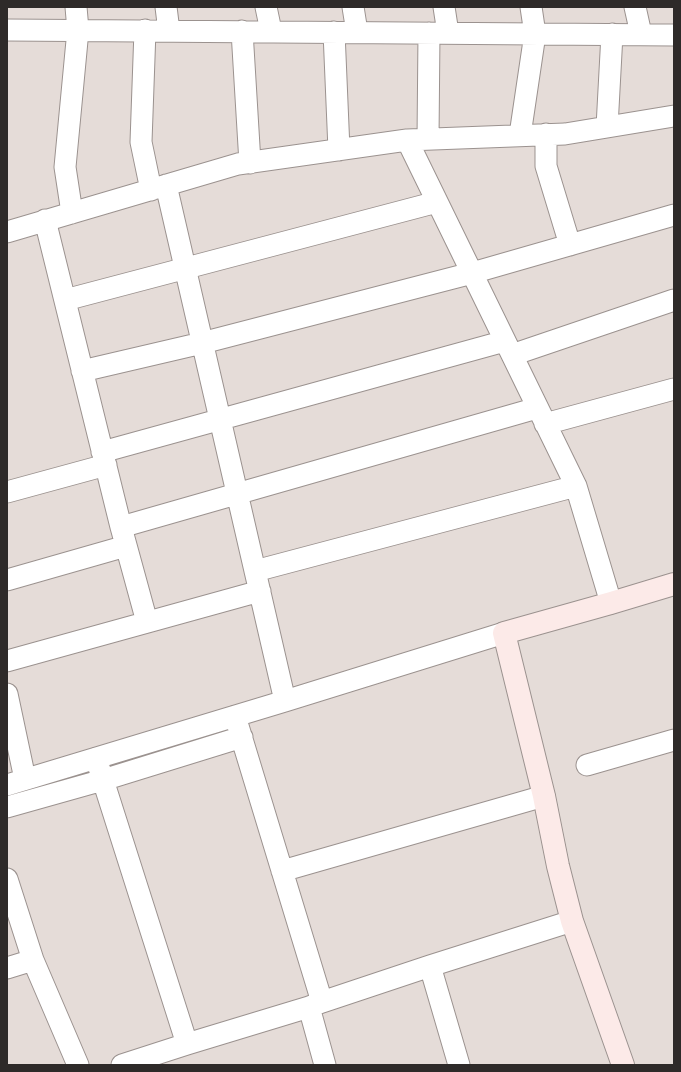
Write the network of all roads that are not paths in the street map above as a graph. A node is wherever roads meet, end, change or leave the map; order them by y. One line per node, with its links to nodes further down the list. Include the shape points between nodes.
1 (76, 7): 9 (street)
2 (166, 7): 11 (street)
3 (266, 7): 12 (street)
4 (353, 7): 15 (street)
5 (444, 7): 16 (street)
6 (531, 7): 17 (street)
7 (635, 7): 19 (street)
8 (7, 30): 9 (street)
9 (78, 30): 10 (street); 31 (street, via 65,167)
10 (145, 30): 11 (street); 29 (street, via 141,142)
11 (169, 31): 13 (street)
12 (271, 31): 13 (street); 14 (street)
13 (242, 32): 28 (street)
14 (334, 32): 15 (street); 27 (street)
15 (357, 32): 16 (street)
16 (439, 33): 17 (street); 25 (street)
17 (535, 34): 18 (street); 24 (street)
18 (612, 34): 19 (street); 22 (street)
19 (641, 34): 20 (street)
20 (674, 35)
21 (674, 116): 22 (street)
22 (607, 127): 23 (street, via 565,134)
23 (546, 134): 24 (street); 35 (street, via 546,166)
24 (520, 135): 25 (street)
25 (428, 139): 26 (street)
26 (406, 140): 27 (street); 30 (street)
27 (339, 150): 28 (street)
28 (250, 163): 29 (street, via 238,164)
29 (158, 187): 31 (street); 36 (street)
30 (437, 202): 36 (street); 37 (street)
31 (72, 213): 33 (street)
32 (674, 215): 35 (street)
33 (45, 220): 34 (street); 38 (street)
34 (7, 232)
35 (570, 245): 37 (street)
36 (185, 268): 38 (street); 40 (street)
37 (472, 273): 40 (street); 41 (street)
38 (65, 300): 42 (street)
39 (674, 300): 41 (street)
40 (202, 343): 42 (street); 45 (street)
41 (508, 348): 44 (street); 45 (street)
42 (82, 371): 46 (street)
43 (674, 388): 44 (street)
44 (541, 416): 47 (street); 49 (street)
45 (220, 420): 46 (street); 49 (street)
46 (104, 458): 48 (street); 50 (street)
47 (576, 486): 51 (street); 55 (street)
48 (7, 492)
49 (237, 494): 50 (street); 51 (street)
50 (124, 537): 52 (street); 56 (street)
51 (255, 571): 54 (street)
52 (7, 580)
53 (674, 584): 55 (street)
54 (260, 591): 56 (street); 60 (street)
55 (611, 603): 57 (street)
56 (146, 622): 58 (street)
57 (504, 633): 60 (street); 68 (street)
58 (7, 661)
59 (7, 694): 67 (street)
60 (285, 701): 61 (street)
61 (235, 716): 62 (street); 64 (street)
62 (242, 737): 66 (street); 70 (street)
63 (674, 740): 65 (street)
64 (96, 758): 66 (street); 67 (street)
65 (587, 766)
66 (103, 780): 69 (street); 77 (street)
67 (16, 782)
68 (544, 796): 70 (street); 72 (street)
69 (7, 807)
70 (282, 871): 76 (street)
71 (7, 878): 73 (street)
72 (572, 921): 74 (street); 82 (street)
73 (32, 960): 75 (street); 78 (street)
74 (430, 966): 76 (street); 81 (street)
75 (7, 968)
76 (316, 1004): 77 (street); 80 (street)
77 (187, 1044): 79 (street)
78 (78, 1065)
79 (122, 1065)
80 (325, 1065)
81 (459, 1065)
82 (623, 1065)

